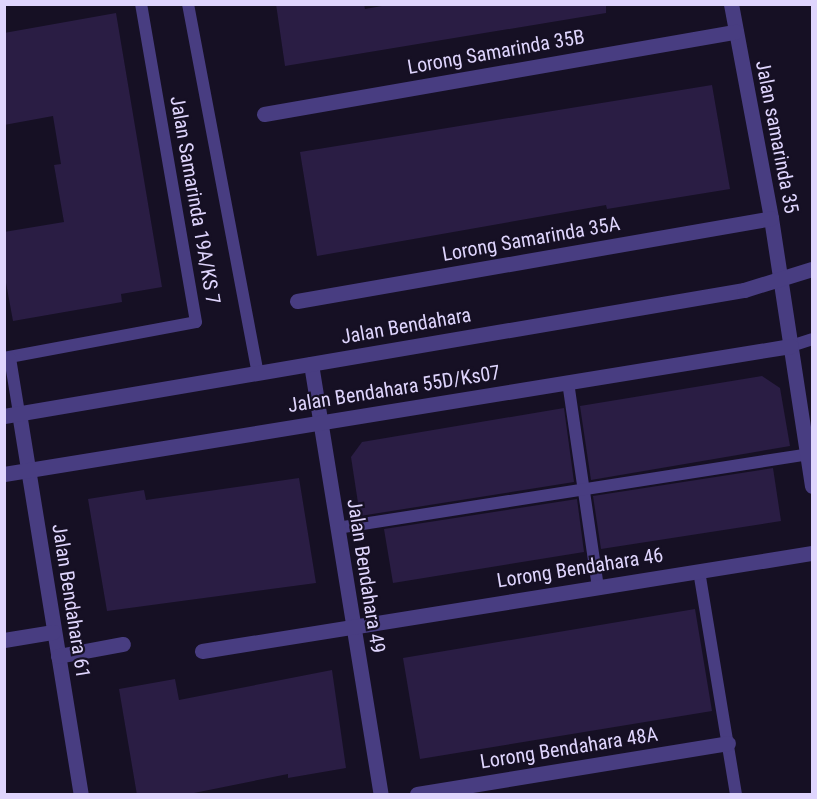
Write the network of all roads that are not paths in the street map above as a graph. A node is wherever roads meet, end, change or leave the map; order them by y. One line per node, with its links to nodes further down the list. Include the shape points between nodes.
1 (141, 4): 12 (lane, Jalan Samarinda 19A/KS 7, via 196,322)
2 (188, 4): 14 (lane)
3 (731, 4): 4 (street, Jalan samarinda 35)
4 (736, 32): 5 (street, Lorong Samarinda 35B); 6 (street, Jalan samarinda 35)
5 (264, 114)
6 (771, 218): 8 (street, Jalan samarinda 35); 9 (street, Lorong Samarinda 35A)
7 (813, 268): 8 (street, Jalan Bendahara)
8 (780, 278): 11 (street, Jalan samarinda 35); 13 (street, Jalan Bendahara, via 744,290)
9 (297, 301)
10 (813, 339): 11 (lane)
11 (791, 346): 15 (street, Jalan Bendahara 55D/Ks07); 18 (street, Jalan samarinda 35)
12 (7, 358): 16 (lane, Jalan Samarinda 19A/KS 7)
13 (311, 364): 14 (street, Jalan Bendahara); 17 (street, Jalan Bendahara 49)
14 (258, 373): 16 (street, Jalan Bendahara)
15 (568, 382): 17 (street, Jalan Bendahara 55D/Ks07); 22 (lane)
16 (12, 415): 19 (street, Jalan Bendahara 61)
17 (320, 423): 19 (street, Jalan Bendahara 55D/Ks07); 23 (street, Jalan Bendahara 49)
18 (807, 454): 21 (street, Jalan samarinda 35); 22 (lane)
19 (30, 470): 20 (street, Jalan Bendahara 55D/Ks07); 28 (street, Jalan Bendahara 61)
20 (4, 474)
21 (813, 486)
22 (583, 488): 23 (lane); 26 (lane)
23 (337, 528): 27 (street, Jalan Bendahara 49)
24 (813, 553): 25 (street, Lorong Bendahara 46)
25 (699, 571): 26 (street, Lorong Bendahara 46); 33 (lane)
26 (598, 586): 27 (street, Lorong Bendahara 46)
27 (353, 626): 31 (street, Lorong Bendahara 46); 35 (street, Jalan Bendahara 49)
28 (53, 632): 29 (street); 32 (street, Jalan Bendahara 61)
29 (4, 640)
30 (123, 644): 32 (street)
31 (202, 651)
32 (58, 656): 34 (street, Jalan Bendahara 61)
33 (728, 743): 36 (street, Lorong Bendahara 48A); 37 (lane)
34 (81, 795)
35 (381, 795)
36 (417, 795)
37 (736, 795)

